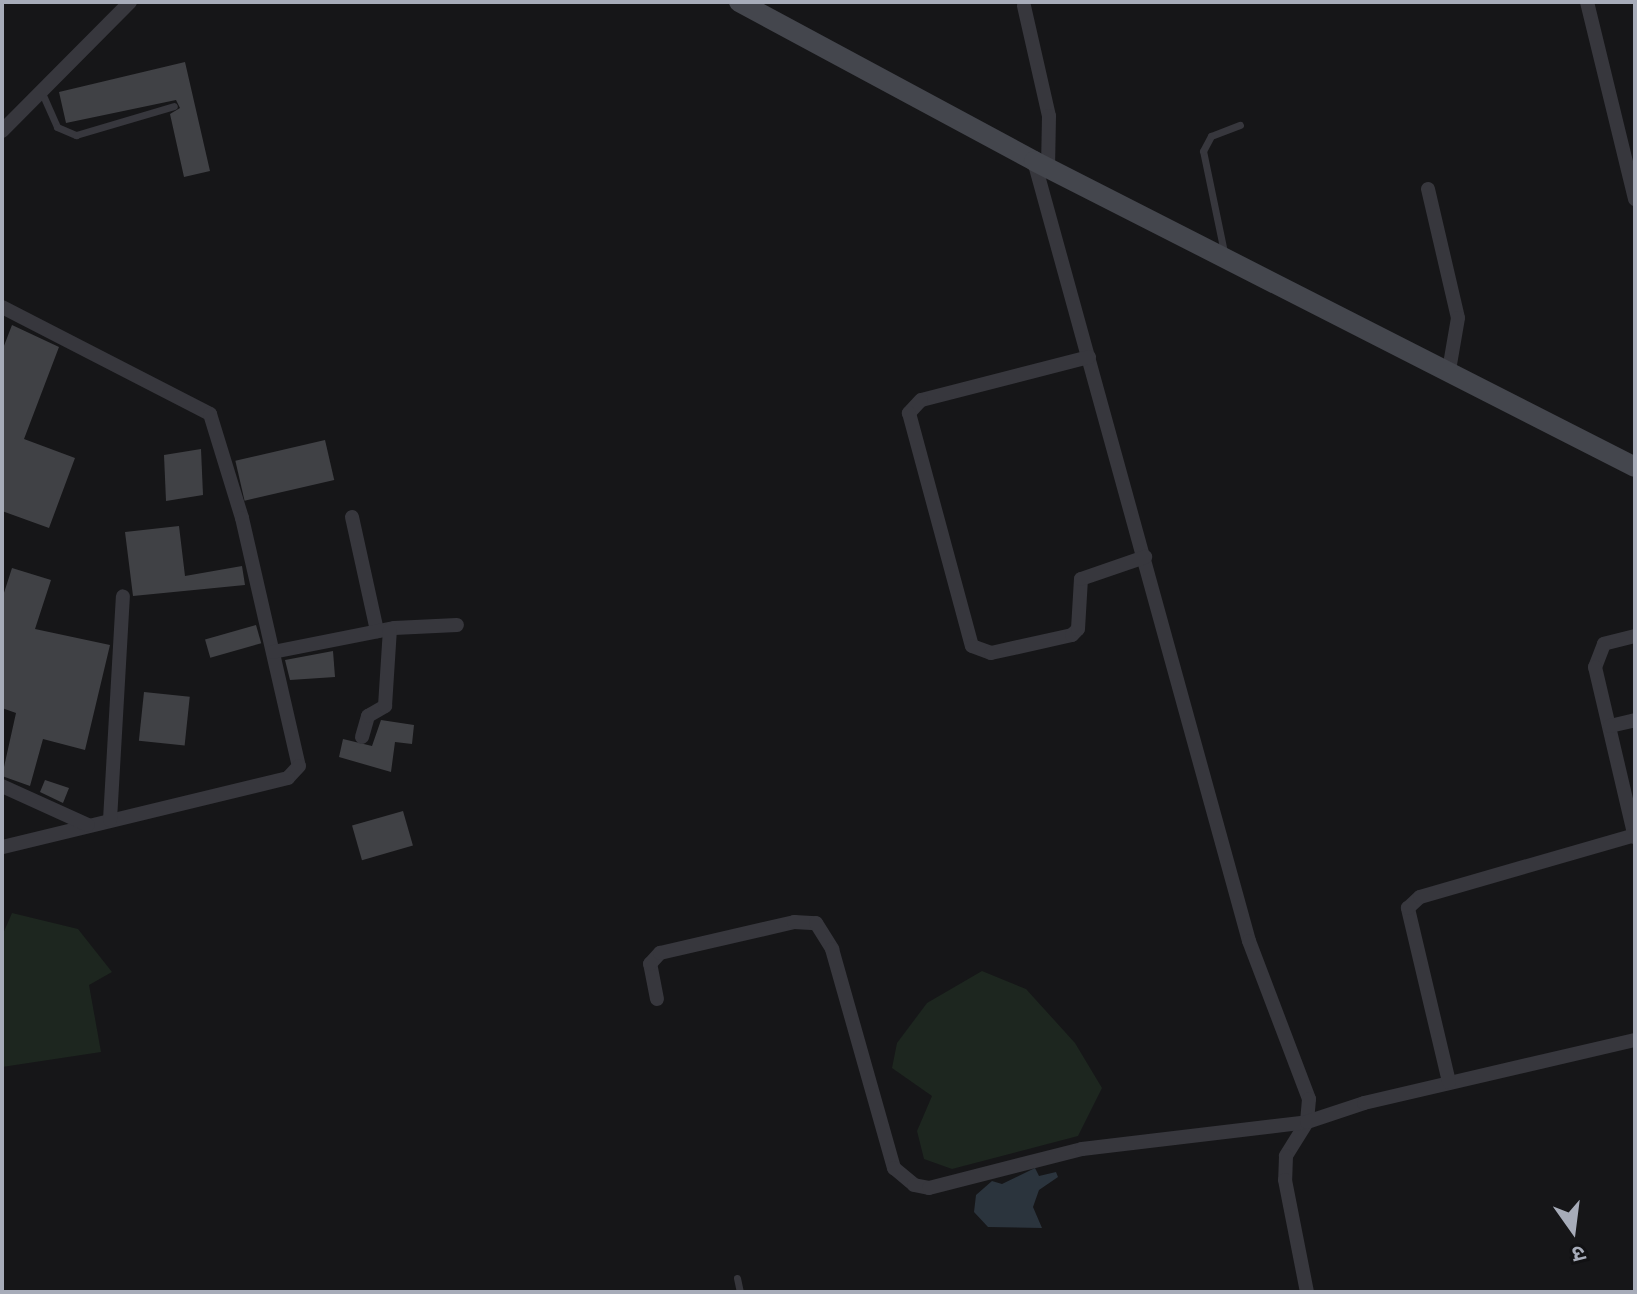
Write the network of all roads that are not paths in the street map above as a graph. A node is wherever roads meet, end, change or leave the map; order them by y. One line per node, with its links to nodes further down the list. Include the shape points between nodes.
1 (130, 2): 5 (street)
2 (739, 2): 9 (street)
3 (1587, 2): 11 (street)
4 (1024, 6): 9 (street, via 1049,116)
5 (41, 91): 6 (lane, via 57,127 76,135); 8 (street)
6 (174, 106)
7 (1240, 125): 12 (lane, via 1211,136 1203,151)
8 (2, 131)
9 (1041, 164): 12 (street); 14 (street)
10 (1428, 189): 15 (street, via 1458,318)
11 (1635, 199)
12 (1225, 258): 15 (street)
13 (2, 307): 23 (street, via 210,414)
14 (1089, 357): 18 (street); 18 (street, via 921,400 909,413 972,646 991,653 1072,635 1078,629 1081,579)
15 (1449, 370): 16 (street)
16 (1635, 467)
17 (352, 517): 21 (street)
18 (1145, 557): 35 (street, via 1249,941 1309,1099)
19 (123, 596): 28 (street)
20 (457, 625): 21 (street)
21 (384, 630): 23 (street); 26 (street, via 385,706 368,716)
22 (1635, 636): 25 (street, via 1604,644 1596,657)
23 (273, 652): 28 (street, via 299,758 296,773)
24 (1635, 720): 25 (street)
25 (1610, 726): 30 (street)
26 (362, 737)
27 (2, 786): 29 (street)
28 (110, 820): 29 (street)
29 (88, 825): 31 (street)
30 (1635, 836): 34 (street, via 1420,897 1408,908)
31 (2, 847)
32 (657, 999): 35 (street, via 650,964 660,953 794,922 816,923 832,949 878,1126 894,1168 914,1185 943,1188 1082,1149)
33 (1635, 1040): 34 (street)
34 (1449, 1082): 35 (street)
35 (1307, 1122): 38 (street, via 1286,1156 1285,1180)
36 (737, 1278): 37 (lane)
37 (740, 1292)
38 (1307, 1292)

